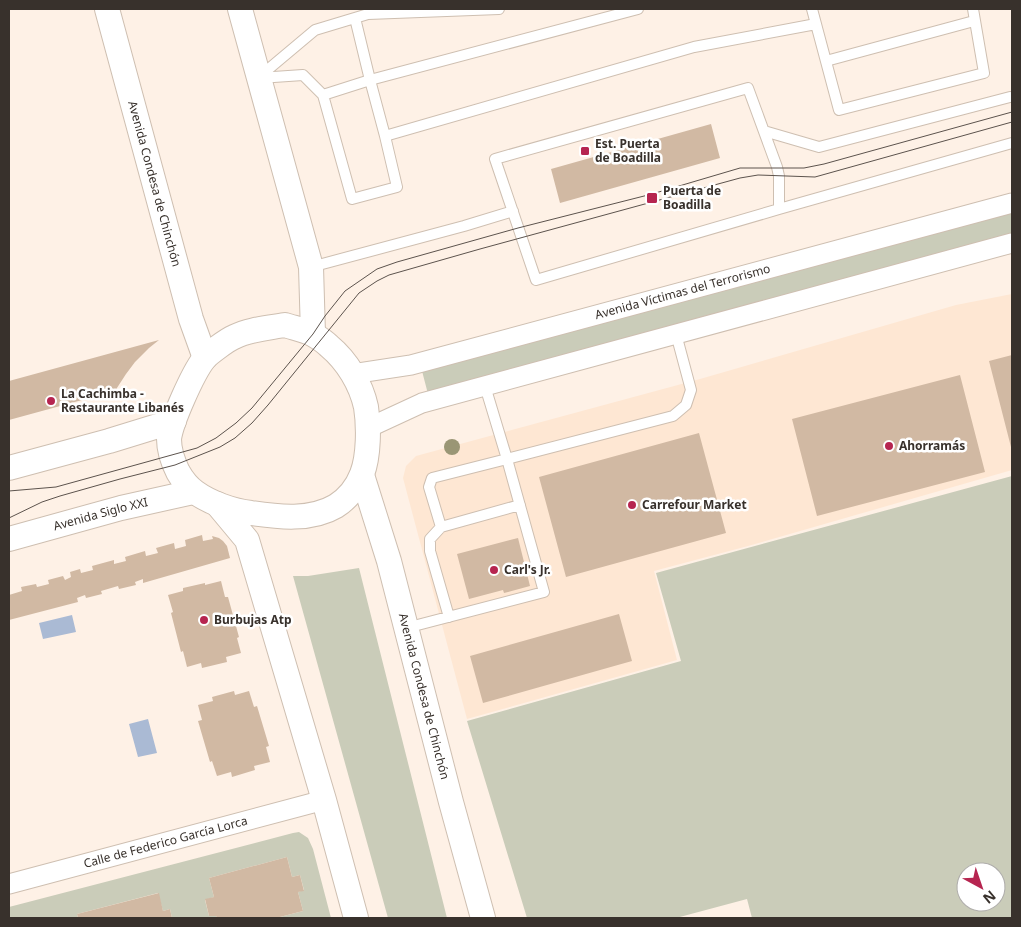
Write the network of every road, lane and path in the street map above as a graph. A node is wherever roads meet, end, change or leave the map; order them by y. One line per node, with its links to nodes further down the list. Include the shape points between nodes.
1 (107, 9): 25 (street, Avenida Condesa de Chinchón)
2 (240, 9): 11 (street)
3 (499, 9): 7 (lane, via 368,14)
4 (638, 9): 12 (lane)
5 (812, 9): 9 (lane)
6 (973, 9): 8 (lane)
7 (355, 18): 11 (lane, via 314,30); 12 (lane)
8 (974, 21): 10 (lane); 10 (lane, via 984,73 840,110)
9 (816, 24): 10 (lane); 16 (lane, via 694,47)
10 (826, 61)
11 (258, 78): 13 (lane, via 303,75); 22 (street)
12 (370, 80): 13 (lane); 16 (lane)
13 (323, 95): 16 (lane, via 352,199 397,187)
14 (1010, 96): 15 (lane, via 818,147)
15 (764, 131): 19 (lane, via 777,168); 20 (lane, via 748,88 495,159)
16 (385, 136)
17 (1012, 143): 19 (lane)
18 (1012, 203): 26 (street, Avenida Víctimas del Terrorismo, via 411,365)
19 (779, 208): 20 (lane, via 536,280)
20 (513, 211): 22 (lane)
21 (1012, 243): 24 (street)
22 (311, 267): 23 (street)
23 (313, 334): 25 (street, via 285,325 257,329 233,337); 26 (street, via 342,359)
24 (676, 334): 27 (street); 30 (lane, via 691,390 686,405 673,416)
25 (204, 358): 28 (street)
26 (352, 374): 29 (street, via 366,406)
27 (485, 386): 29 (street, via 422,404); 30 (lane)
28 (174, 421): 31 (street); 33 (street, via 169,439 171,454 182,479)
29 (368, 428): 32 (street)
30 (507, 459): 35 (lane); 36 (lane, via 432,478 430,487)
31 (9, 468)
32 (362, 474): 34 (street, via 354,490 344,500 314,514 290,518 269,516); 39 (street, Avenida Condesa de Chinchón)
33 (193, 492): 34 (street); 37 (street, Avenida Siglo XXI)
34 (217, 504): 40 (street, via 247,540)
35 (520, 504): 36 (lane); 38 (lane, via 544,592)
36 (440, 527): 38 (lane, via 430,539 430,550)
37 (9, 539)
38 (449, 617): 39 (lane)
39 (406, 628): 43 (street, Avenida Condesa de Chinchón)
40 (324, 800): 41 (street, Calle de Federico García Lorca); 42 (street)
41 (9, 884)
42 (356, 918)
43 (483, 918)

